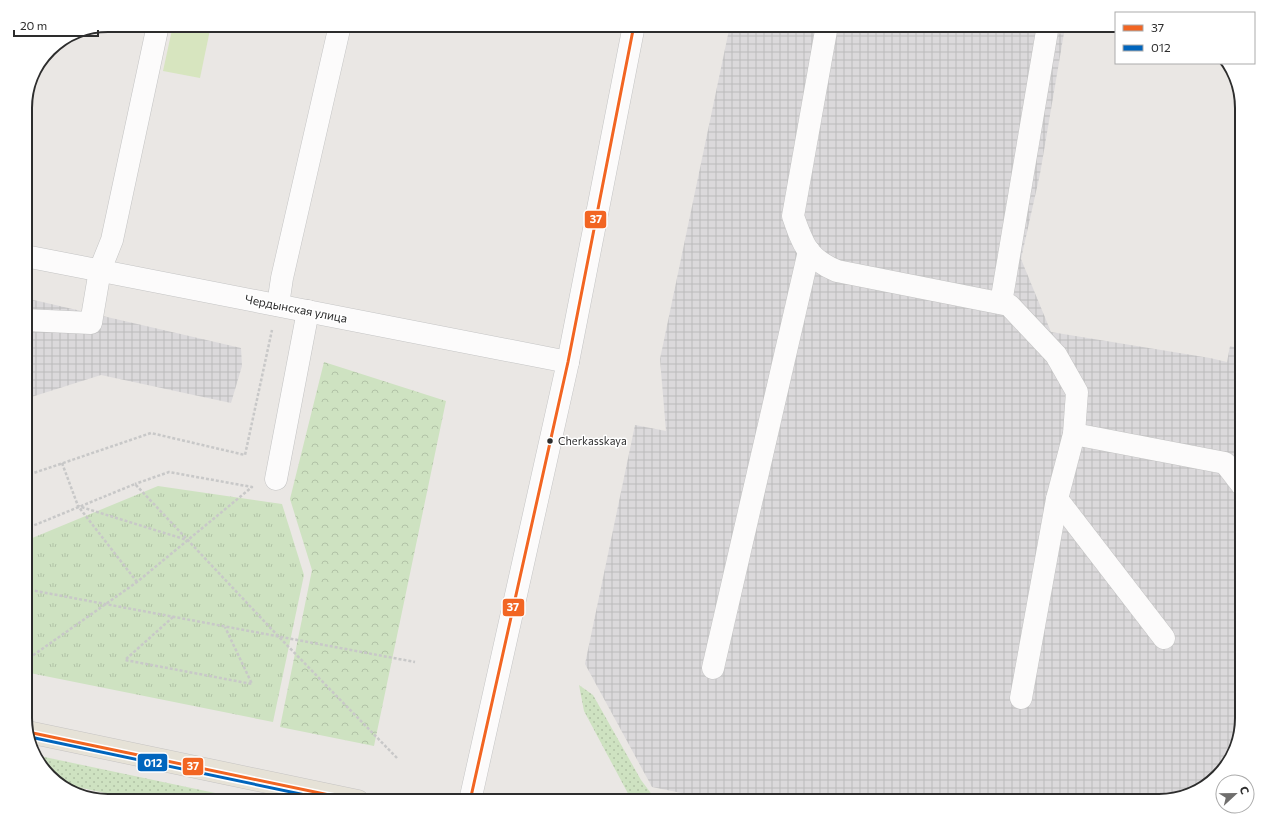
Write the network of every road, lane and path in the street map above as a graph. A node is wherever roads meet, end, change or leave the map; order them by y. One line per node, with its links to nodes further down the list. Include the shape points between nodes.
1 (157, 32): 8 (street, via 112,240)
2 (338, 32): 10 (street)
3 (633, 32): 13 (street)
4 (826, 32): 6 (street, via 794,216 802,243)
5 (1047, 32): 9 (street)
6 (809, 251): 9 (street, via 822,264 838,271); 33 (street)
7 (32, 257): 8 (street, Чердынская улица)
8 (100, 270): 10 (street, Чердынская улица); 12 (street, via 91,323)
9 (1001, 303): 14 (street, via 1010,304 1056,355 1077,392)
10 (278, 305): 11 (street, Чердынская улица); 15 (path, via 245,455 151,433)
11 (308, 311): 13 (street, Чердынская улица); 18 (street)
12 (32, 320)
13 (568, 362): 38 (street)
14 (1074, 434): 17 (street, via 1225,463); 20 (street)
15 (62, 463): 16 (path); 21 (path)
16 (32, 474)
17 (1235, 476)
18 (276, 479)
19 (135, 484): 21 (path); 23 (path); 23 (path, via 169,472 252,487)
20 (1057, 499): 30 (street); 34 (street)
21 (78, 506): 22 (path); 23 (path); 24 (path)
22 (32, 526)
23 (188, 541): 24 (path); 29 (path)
24 (137, 582): 26 (path)
25 (32, 590): 26 (path)
26 (106, 604): 27 (path); 31 (path)
27 (173, 617): 28 (path); 28 (path, via 124,660 252,684)
28 (225, 626): 29 (path)
29 (279, 636): 32 (path); 36 (path)
30 (1164, 638)
31 (32, 657)
32 (415, 662)
33 (713, 668)
34 (1021, 698)
35 (34, 733): 37 (main road)
36 (397, 758)
37 (325, 794)
38 (472, 794)

